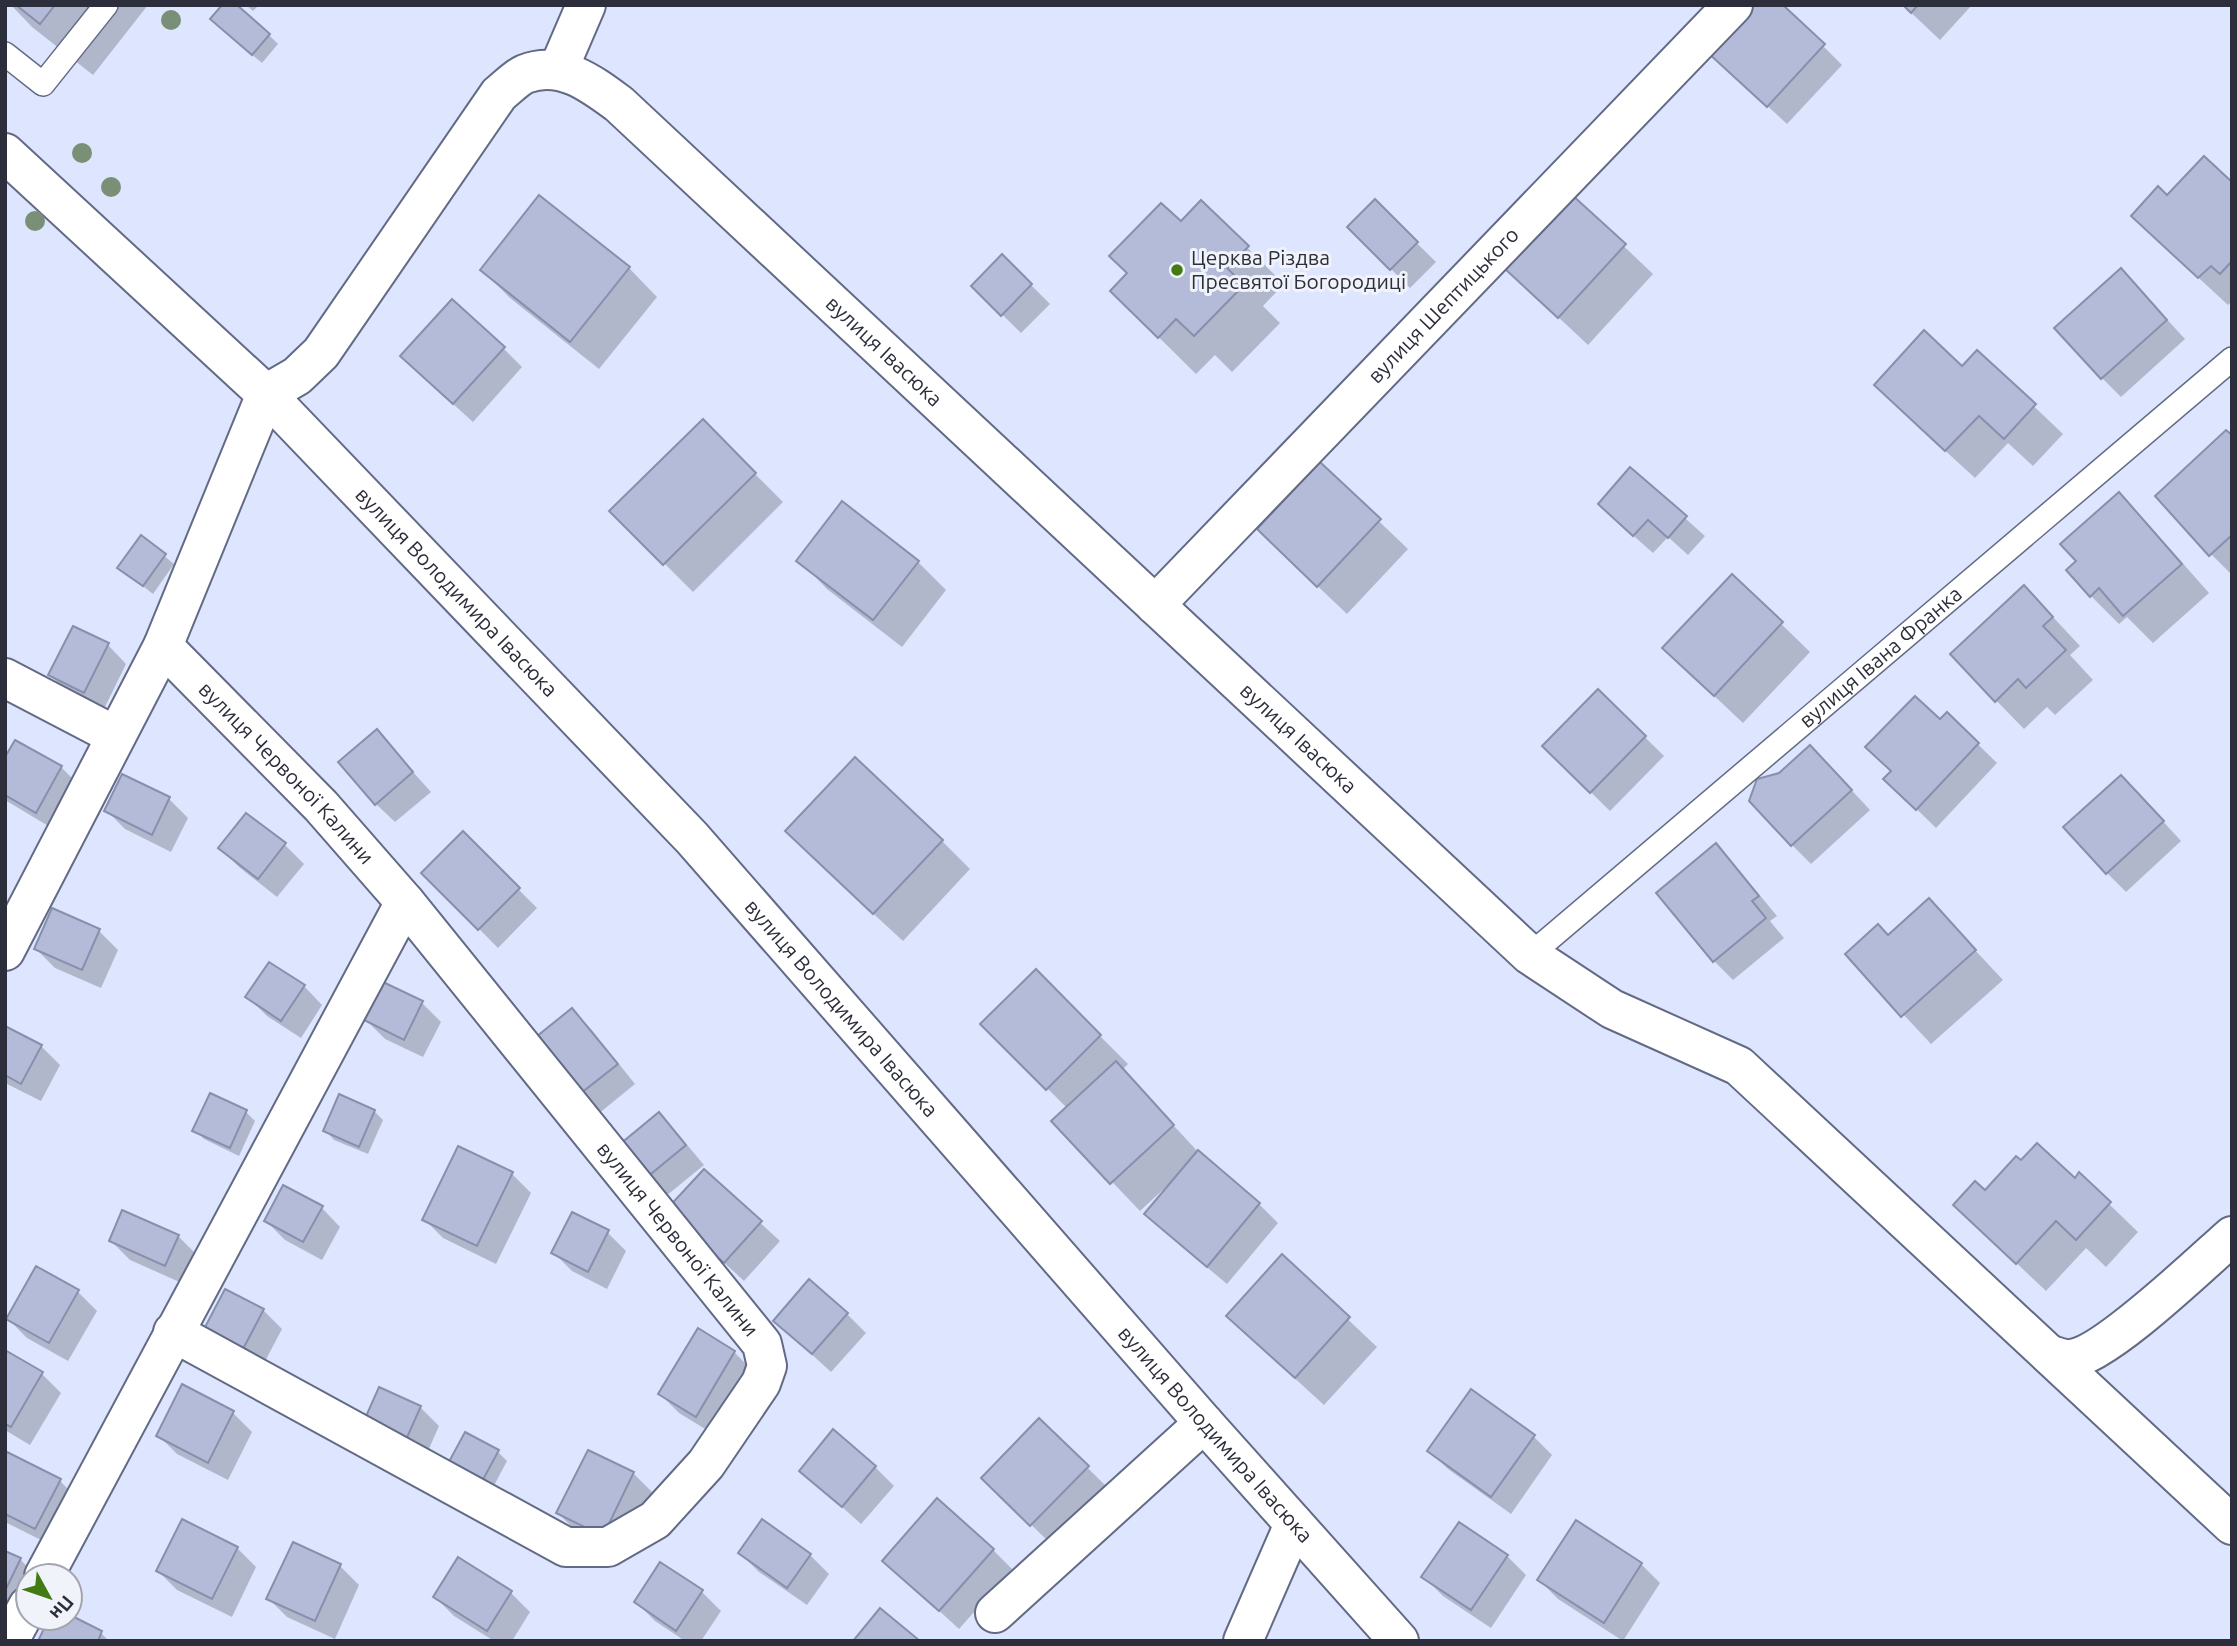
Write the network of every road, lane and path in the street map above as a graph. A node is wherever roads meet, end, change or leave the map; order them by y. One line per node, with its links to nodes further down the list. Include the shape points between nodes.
1 (106, 5): 4 (lane, via 43,84)
2 (586, 5): 5 (street)
3 (1733, 5): 9 (street, вулиця Шептицького)
4 (5, 54)
5 (558, 69): 8 (street, via 525,74 499,94 321,353 297,376); 9 (street, вулиця Івасюка, via 592,84 620,104)
6 (5, 153): 8 (street, вулиця Володимира Івасюка)
7 (2232, 359): 15 (lane, вулиця Івана Франка)
8 (265, 394): 10 (street); 19 (street, вулиця Володимира Івасюка, via 692,838)
9 (1155, 605): 15 (street, вулиця Івасюка)
10 (163, 646): 12 (street); 13 (street, вулиця Червоної Калини, via 321,806)
11 (5, 678): 12 (street)
12 (116, 736): 14 (street)
13 (405, 901): 17 (street); 17 (street, вулиця Червоної Калини, via 762,1344 767,1367 761,1383 706,1464 655,1520 608,1547 566,1548)
14 (5, 951)
15 (1530, 955): 18 (street, вулиця Івасюка, via 1612,1009 1739,1066)
16 (2232, 1236): 18 (street, via 2091,1352 2069,1360)
17 (173, 1332): 22 (street)
18 (2050, 1355): 21 (street, вулиця Івасюка)
19 (1204, 1423): 20 (street, вулиця Володимира Івасюка); 23 (street)
20 (1294, 1524): 24 (street); 25 (street, вулиця Володимира Івасюка)
21 (2232, 1525)
22 (51, 1562)
23 (995, 1613)
24 (1243, 1641)
25 (1399, 1641)

